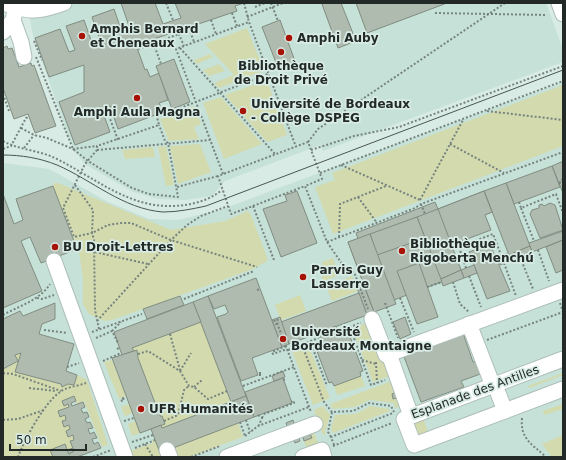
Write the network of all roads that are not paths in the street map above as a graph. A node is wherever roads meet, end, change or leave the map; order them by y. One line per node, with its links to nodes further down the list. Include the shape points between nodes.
1 (64, 3): 3 (street, via 42,10)
2 (559, 3): 4 (street)
3 (11, 10): 5 (street); 6 (street)
4 (563, 14)
5 (3, 32)
6 (30, 57)
7 (56, 266): 19 (street, via 64,290 87,338 97,380)
8 (563, 290): 10 (street)
9 (376, 311): 11 (street, via 386,355)
10 (474, 322): 11 (street); 13 (street, via 477,344)
11 (392, 355): 16 (street)
12 (563, 359): 13 (street, Esplanade des Antilles)
13 (494, 385): 15 (street); 16 (street, Esplanade des Antilles)
14 (563, 389): 15 (street, Esplanade des Antilles)
15 (505, 411): 21 (street, Esplanade des Antilles)
16 (405, 414): 21 (street, Esplanade des Antilles)
17 (315, 424): 18 (street)
18 (252, 443): 20 (street)
19 (127, 449)
20 (226, 450)
21 (416, 451)

